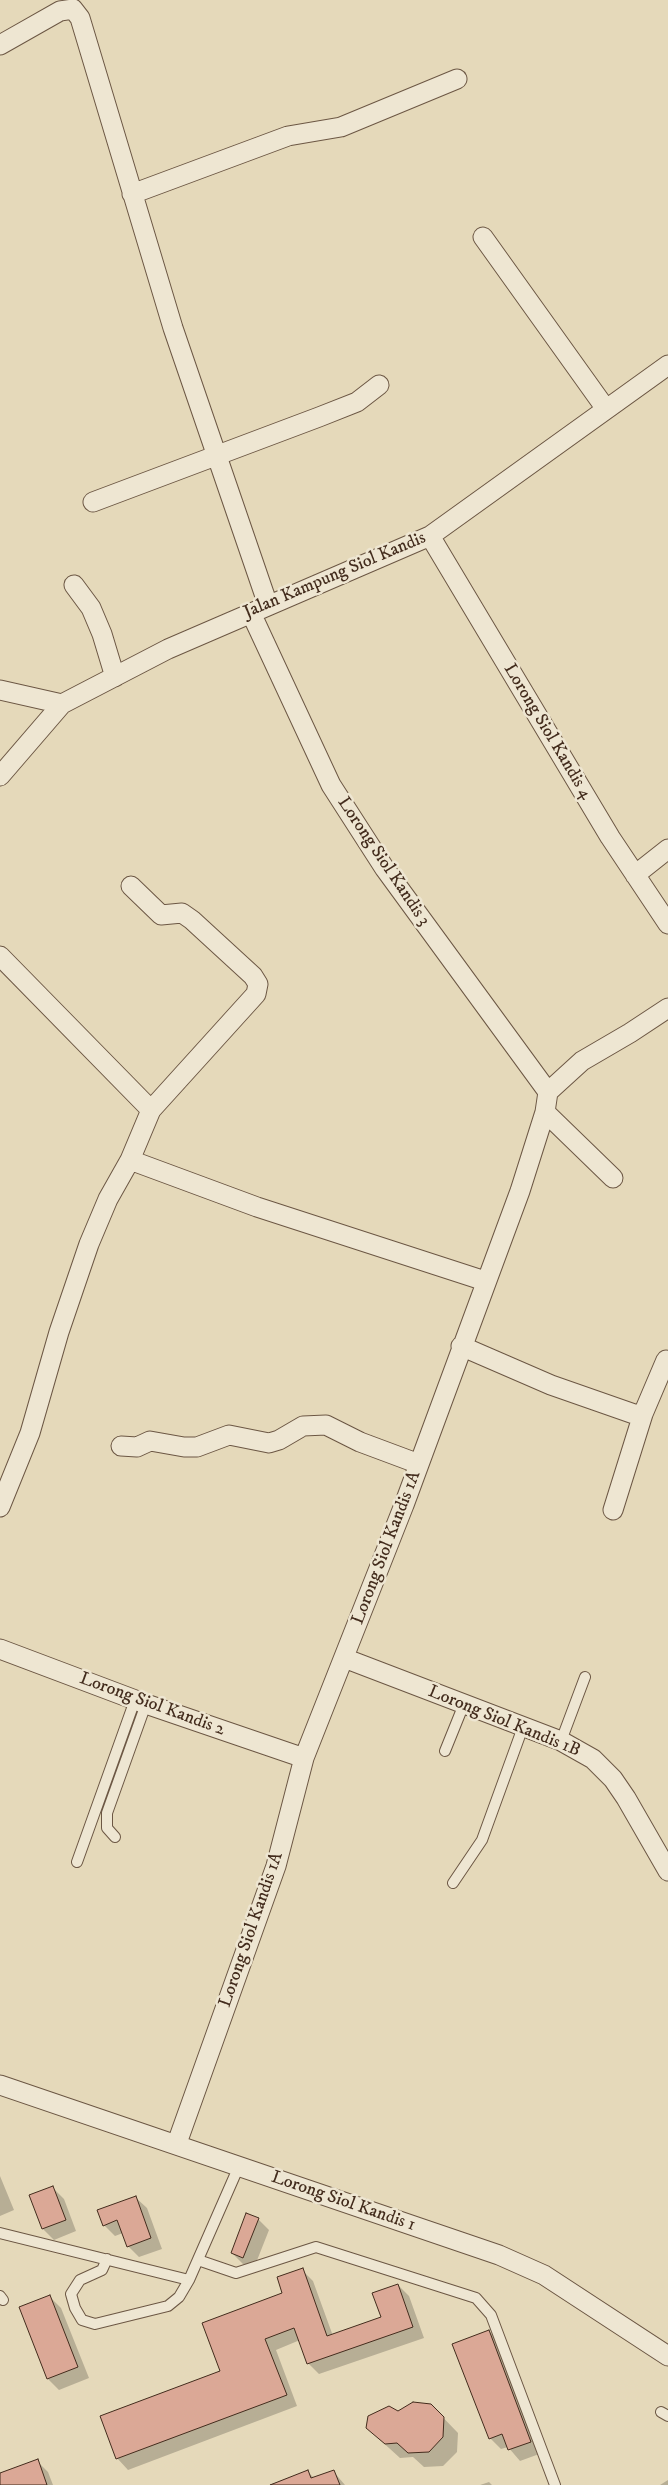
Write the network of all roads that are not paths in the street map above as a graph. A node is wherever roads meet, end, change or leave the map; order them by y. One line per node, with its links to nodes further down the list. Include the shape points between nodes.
1 (57, 5): 2 (street); 4 (street, Lorong Siol Kandis 3, via 73,10 80,18)
2 (0, 45)
3 (457, 79): 4 (street, via 341,127 288,136)
4 (132, 194): 9 (street, Lorong Siol Kandis 3, via 172,328)
5 (483, 238): 8 (street)
6 (668, 365): 8 (street, Jalan Kampung Siol Kandis)
7 (380, 386): 9 (street, via 356,402)
8 (606, 408): 11 (street, Jalan Kampung Siol Kandis)
9 (217, 456): 10 (street); 13 (street, Lorong Siol Kandis 3)
10 (93, 502)
11 (430, 536): 13 (street, Jalan Kampung Siol Kandis); 19 (street, Lorong Siol Kandis 4)
12 (74, 585): 14 (street, via 91,608)
13 (259, 609): 14 (street, Jalan Kampung Siol Kandis, via 168,649); 24 (street, Lorong Siol Kandis 3, via 331,785 386,868)
14 (115, 677): 16 (street, Jalan Kampung Siol Kandis)
15 (0, 690): 16 (street)
16 (62, 704): 17 (street, Jalan Kampung Siol Kandis)
17 (0, 776)
18 (668, 849): 19 (street)
19 (635, 875): 21 (street, Lorong Siol Kandis 4)
20 (131, 886): 25 (street, via 161,915 182,913 192,920 258,984 256,994)
21 (668, 924)
22 (0, 956): 25 (street)
23 (668, 1008): 24 (street, via 582,1061)
24 (548, 1092): 26 (street, Lorong Siol Kandis 1A)
25 (150, 1110): 27 (street)
26 (545, 1112): 28 (street); 29 (street, Lorong Siol Kandis 1A, via 520,1191)
27 (130, 1160): 29 (street, via 256,1207); 35 (street, via 108,1199 90,1244 59,1332 30,1433)
28 (613, 1178)
29 (485, 1281): 30 (street, Lorong Siol Kandis 1A)
30 (461, 1346): 32 (street, via 551,1384 634,1414); 34 (street, Lorong Siol Kandis 1A)
31 (666, 1360): 32 (street)
32 (643, 1414): 36 (street)
33 (121, 1446): 34 (street, via 137,1446 150,1441 198,1446 229,1434 270,1443 303,1426 326,1425 360,1442)
34 (419, 1464): 38 (street, Lorong Siol Kandis 1A)
35 (0, 1507)
36 (613, 1510)
37 (0, 1649): 40 (street, Lorong Siol Kandis 2)
38 (344, 1658): 41 (street, Lorong Siol Kandis 1B); 45 (street, Lorong Siol Kandis 1A)
39 (585, 1677): 43 (lane)
40 (140, 1702): 45 (street, Lorong Siol Kandis 2); 46 (lane, via 107,1813 107,1828); 47 (lane)
41 (464, 1704): 42 (street, Lorong Siol Kandis 1B); 44 (lane)
42 (523, 1726): 43 (street, Lorong Siol Kandis 1B); 49 (lane, via 482,1840)
43 (561, 1741): 48 (street, Lorong Siol Kandis 1B, via 593,1759 613,1779)
44 (445, 1751)
45 (304, 1758): 51 (street, Lorong Siol Kandis 1A, via 276,1866)
46 (115, 1836)
47 (77, 1862)
48 (668, 1871)
49 (453, 1883)
50 (0, 2085): 51 (street, Lorong Siol Kandis 1)
51 (177, 2143): 52 (street, Lorong Siol Kandis 1)
52 (239, 2166): 55 (lane); 57 (street, Lorong Siol Kandis 1, via 499,2255 544,2275)
53 (0, 2233): 54 (lane)
54 (107, 2259): 56 (lane); 56 (lane, via 102,2270 80,2280 71,2294 82,2320 95,2324 168,2306 179,2297)
55 (198, 2260): 56 (lane); 58 (lane, via 236,2273 316,2247 476,2298 491,2315)
56 (189, 2280)
57 (668, 2356)
58 (554, 2485)

